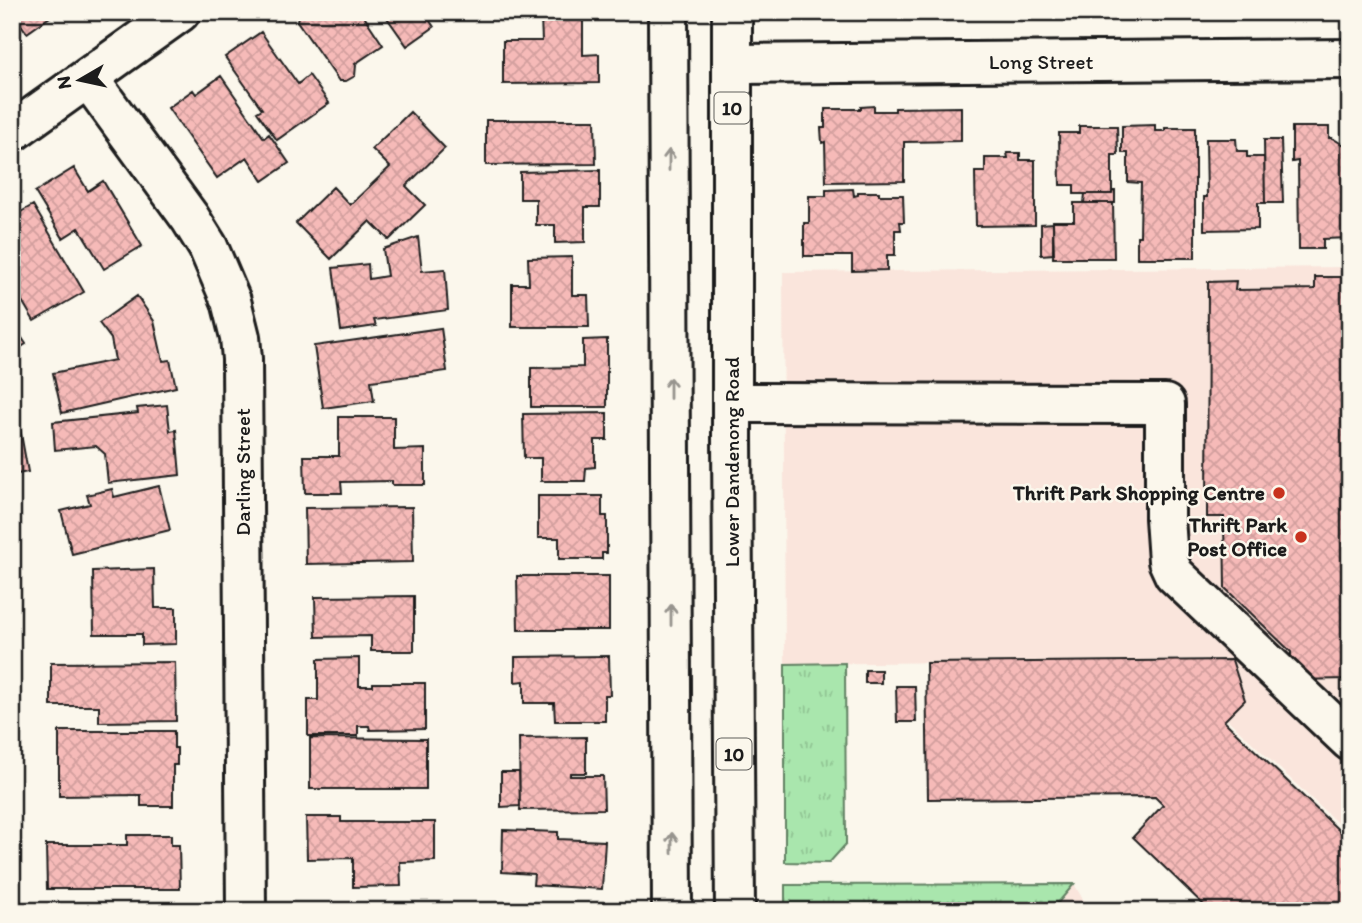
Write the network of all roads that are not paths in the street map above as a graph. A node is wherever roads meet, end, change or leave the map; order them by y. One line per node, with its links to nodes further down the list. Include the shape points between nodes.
1 (180, 12): 6 (main road)
2 (668, 12): 11 (main road, one-way to 2)
3 (732, 12): 5 (main road, Lower Dandenong Road / 10)
4 (1350, 60): 5 (main road, Long Street)
5 (732, 64): 8 (main road, Lower Dandenong Road / 10)
6 (88, 78): 7 (main road); 10 (main road, Darling Street, via 208,247 231,301 240,337)
7 (12, 132)
8 (732, 403): 9 (main road, via 1165,404 1165,518 1168,561 1174,574); 12 (main road, Lower Dandenong Road / 10)
9 (1350, 741)
10 (246, 911)
11 (672, 911)
12 (735, 911)

